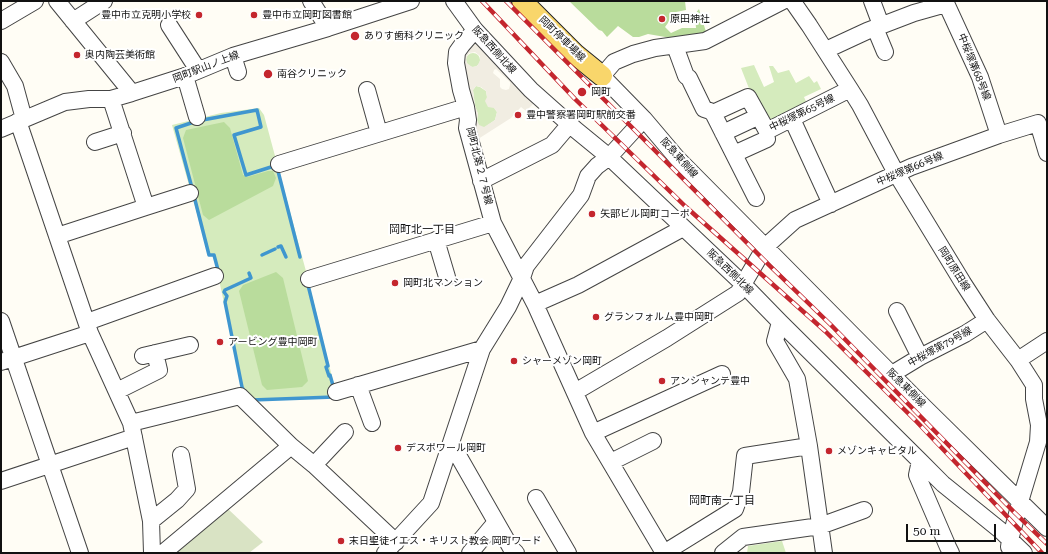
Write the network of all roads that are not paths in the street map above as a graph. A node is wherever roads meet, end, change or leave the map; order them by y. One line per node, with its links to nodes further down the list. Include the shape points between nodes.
1 (35, 1): 12 (street)
2 (58, 1): 13 (street)
3 (104, 1): 13 (street)
4 (311, 1): 16 (street)
5 (411, 1): 16 (street, 岡町駅山ノ上線)
6 (454, 1): 17 (street, 阪急西側北線)
7 (522, 1): 25 (main road, 岡町停車場線, via 575,54)
8 (783, 1): 18 (street, via 704,42)
9 (791, 1): 19 (street, 岡町原田線)
10 (872, 1): 15 (street)
11 (946, 2): 15 (street); 42 (street, 中桜塚第68号線, via 980,77)
12 (1, 21)
13 (73, 21): 28 (street)
14 (169, 25): 24 (street)
15 (878, 27): 19 (street); 20 (street)
16 (328, 28): 21 (street, 岡町駅山ノ上線)
17 (475, 30): 30 (street, 岡町北第２７号線, via 457,52 456,63); 37 (street, 阪急西側北線, via 531,90)
18 (676, 46): 25 (street, via 633,54 614,62); 31 (street, via 686,76 704,109)
19 (826, 50): 26 (street, 岡町原田線)
20 (885, 52)
21 (233, 56): 23 (street); 24 (street, 岡町駅山ノ上線)
22 (1, 62): 36 (street, via 15,86)
23 (238, 72)
24 (191, 73): 28 (street, 岡町駅山ノ上線); 32 (street)
25 (602, 76): 35 (street, 阪急東側線)
26 (850, 89): 34 (street, 中桜塚第65号線); 49 (street, 岡町原田線)
27 (367, 90): 40 (street)
28 (132, 93): 29 (street, 岡町駅山ノ上線)
29 (111, 98): 36 (street, 岡町駅山ノ上線, via 65,102); 39 (street)
30 (466, 107): 40 (street); 50 (street, 岡町北第２７号線, via 468,128)
31 (713, 114): 34 (street, 中桜塚第65号線, via 748,97 767,131); 41 (street)
32 (197, 117)
33 (755, 118): 41 (street)
34 (792, 118): 53 (street)
35 (644, 119): 47 (street); 59 (street, 阪急東側線, via 677,158)
36 (21, 120): 38 (street, 岡町駅山ノ上線); 57 (street)
37 (570, 125): 47 (street, 阪急西側北線); 50 (street, via 552,145)
38 (1, 129)
39 (123, 133): 44 (street); 54 (street)
40 (379, 133): 48 (street)
41 (723, 134): 46 (street)
42 (999, 135): 45 (street, 中桜塚第66号線, via 1038,123); 49 (street, 中桜塚第66号線)
43 (767, 139): 46 (street)
44 (95, 142)
45 (1047, 153)
46 (734, 154): 52 (street)
47 (609, 157): 56 (street, 阪急西側北線); 62 (street, via 588,176 581,195 526,266)
48 (280, 164)
49 (896, 173): 53 (street, 中桜塚第66号線); 67 (street, 岡町原田線)
50 (481, 181): 55 (street, 岡町北第２７号線)
51 (190, 193): 54 (street)
52 (756, 198)
53 (831, 204): 59 (street, 中桜塚第66号線, via 795,220)
54 (146, 207): 57 (street)
55 (493, 223): 58 (street); 62 (street, 岡町北第２７号線)
56 (683, 228): 64 (street, 阪急西側北線); 65 (street, via 578,285)
57 (57, 236): 70 (street)
58 (436, 240): 61 (street); 63 (street)
59 (765, 247): 64 (street); 78 (street, 阪急東側線)
60 (215, 276): 70 (street)
61 (447, 277)
62 (522, 278): 65 (street, 岡町北第２７号線); 73 (street, via 508,307)
63 (309, 279)
64 (742, 284): 69 (street, 阪急西側北線); 83 (street, via 738,293)
65 (535, 304): 83 (street, 岡町北第２７号線)
66 (897, 311): 74 (street)
67 (987, 320): 74 (street, 中桜塚第79号線, via 966,334); 76 (street, 岡町原田線)
68 (1, 321): 75 (street)
69 (780, 322): 91 (street, via 775,341 797,379); 93 (street, 阪急西側北線)
70 (89, 327): 75 (street); 81 (street)
71 (1047, 341): 76 (street)
72 (190, 344): 81 (street, via 149,354 159,370)
73 (482, 348): 80 (street); 89 (street)
74 (920, 357): 78 (street, 中桜塚第79号線)
75 (7, 360): 95 (street)
76 (1018, 360): 79 (street, 岡町原田線)
77 (722, 374): 87 (street)
78 (892, 374): 99 (street, 阪急東側線)
79 (1041, 385): 99 (street, 岡町原田線, via 1034,399 1039,425 1038,442)
80 (358, 386): 82 (street); 84 (street)
81 (117, 391): 85 (street)
82 (336, 392)
83 (575, 392): 87 (street, 岡町北第２７号線)
84 (372, 423)
85 (133, 430): 90 (street, via 240,396); 95 (street); 101 (street)
86 (345, 432): 96 (street)
87 (593, 433): 94 (street, 岡町北第２７号線)
88 (653, 441): 94 (street)
89 (451, 443): 102 (street); 106 (street, via 431,503)
90 (291, 446): 96 (street); 109 (street)
91 (809, 446): 94 (street, 岡町北第２７号線, via 745,456 742,492 735,509 664,553); 103 (street)
92 (181, 455): 101 (street, via 187,489)
93 (920, 460): 105 (street, 阪急西側北線, via 943,484 1000,530); 115 (street, via 917,475)
94 (611, 462)
95 (50, 464): 97 (street); 107 (street)
96 (314, 465): 106 (street, via 342,492)
97 (1, 481)
98 (536, 498): 112 (street)
99 (1021, 501): 104 (street, 阪急東側線); 105 (street, 岡町原田線)
100 (864, 510): 103 (street)
101 (151, 521): 108 (street)
102 (496, 522): 110 (street); 111 (street)
103 (820, 526): 113 (street, via 743,537); 114 (street)
104 (1047, 528)
105 (1009, 546): 116 (street)
106 (390, 547)
107 (80, 553)
108 (152, 553)
109 (163, 553)
110 (470, 553)
111 (516, 553)
112 (568, 553)
113 (723, 553)
114 (824, 553)
115 (951, 553)
116 (1024, 553)

